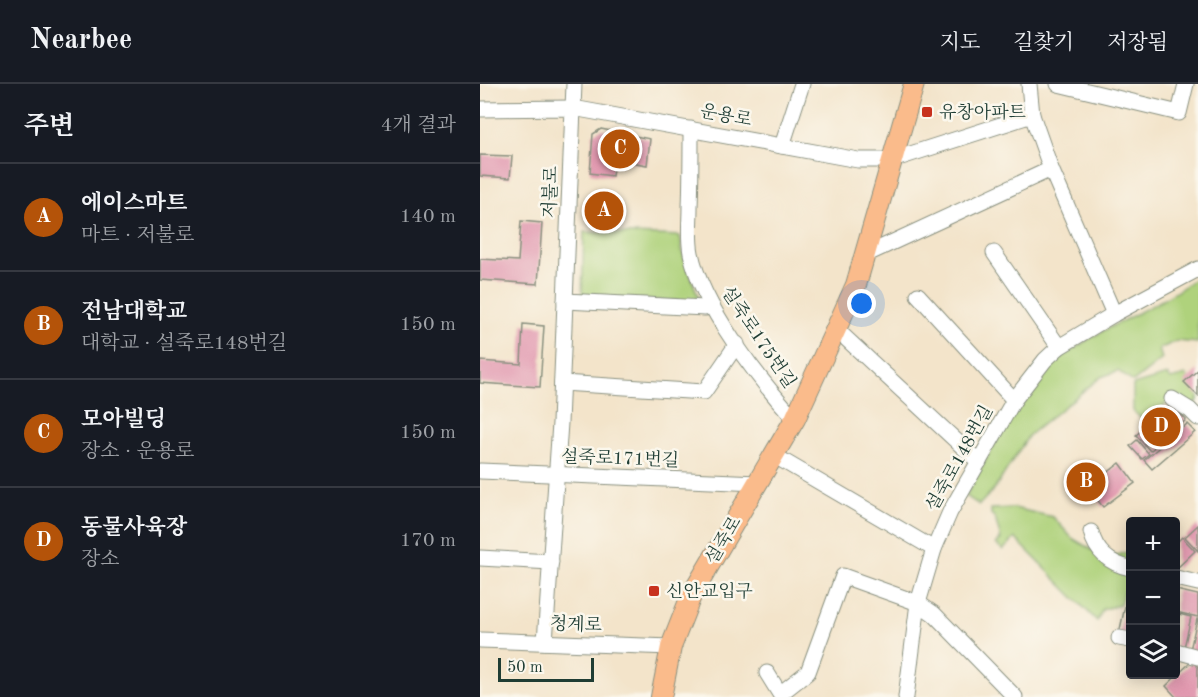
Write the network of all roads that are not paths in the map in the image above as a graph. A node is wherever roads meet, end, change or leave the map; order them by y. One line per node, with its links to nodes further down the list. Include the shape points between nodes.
1 (574, 84): 7 (street, 저불로)
2 (802, 84): 11 (street)
3 (914, 84): 12 (main road, 설죽로)
4 (1029, 84): 9 (street)
5 (1058, 84): 6 (street, via 1179,113)
6 (1186, 84)
7 (573, 108): 8 (street, 운용로); 10 (street, 운용로); 18 (street, 저불로)
8 (480, 109)
9 (1032, 115): 12 (street); 13 (street)
10 (692, 129): 11 (street, 운용로); 19 (street, 설죽로175번길, via 690,250)
11 (782, 146): 12 (street, 운용로, via 858,160)
12 (892, 160): 15 (main road, 설죽로)
13 (1051, 170): 15 (street); 20 (street)
14 (994, 254): 23 (street)
15 (865, 255): 21 (main road, 설죽로)
16 (1198, 269): 20 (street, 설죽로148번길)
17 (918, 295): 26 (street)
18 (566, 301): 19 (street, via 705,308); 24 (street, 저불로)
19 (710, 304): 22 (street, 설죽로175번길)
20 (1114, 314): 23 (street, 설죽로148번길)
21 (837, 330): 28 (main road, 설죽로); 30 (street)
22 (737, 344): 24 (street, via 704,392); 28 (street, 설죽로175번길)
23 (1059, 347): 26 (street, 설죽로148번길)
24 (562, 383): 32 (street, 저불로)
25 (1172, 399): 27 (street)
26 (1014, 400): 30 (street, 설죽로148번길)
27 (1198, 418)
28 (795, 419): 29 (main road, 설죽로)
29 (775, 456): 33 (main road, 설죽로); 35 (street)
30 (979, 462): 35 (street, 설죽로148번길)
31 (480, 471): 32 (street, 설죽로171번길)
32 (558, 476): 33 (street, 설죽로171번길); 37 (street, 저불로)
33 (758, 483): 44 (main road, 설죽로, via 691,596)
34 (1091, 532): 38 (street, via 1094,543 1110,561)
35 (934, 549): 41 (street, 설죽로148번길)
36 (480, 558): 37 (street)
37 (551, 562): 43 (street, 저불로)
38 (1126, 566)
39 (1180, 579): 40 (street)
40 (1198, 583)
41 (918, 603): 47 (street, via 843,576 808,672 780,694); 49 (street, 설죽로148번길); 50 (street)
42 (480, 640): 43 (street, 청계로)
43 (545, 642): 44 (street, 청계로)
44 (671, 646): 48 (main road, 설죽로)
45 (1180, 652): 46 (street)
46 (1198, 657)
47 (767, 674)
48 (661, 697)
49 (906, 697)
50 (1015, 697)

